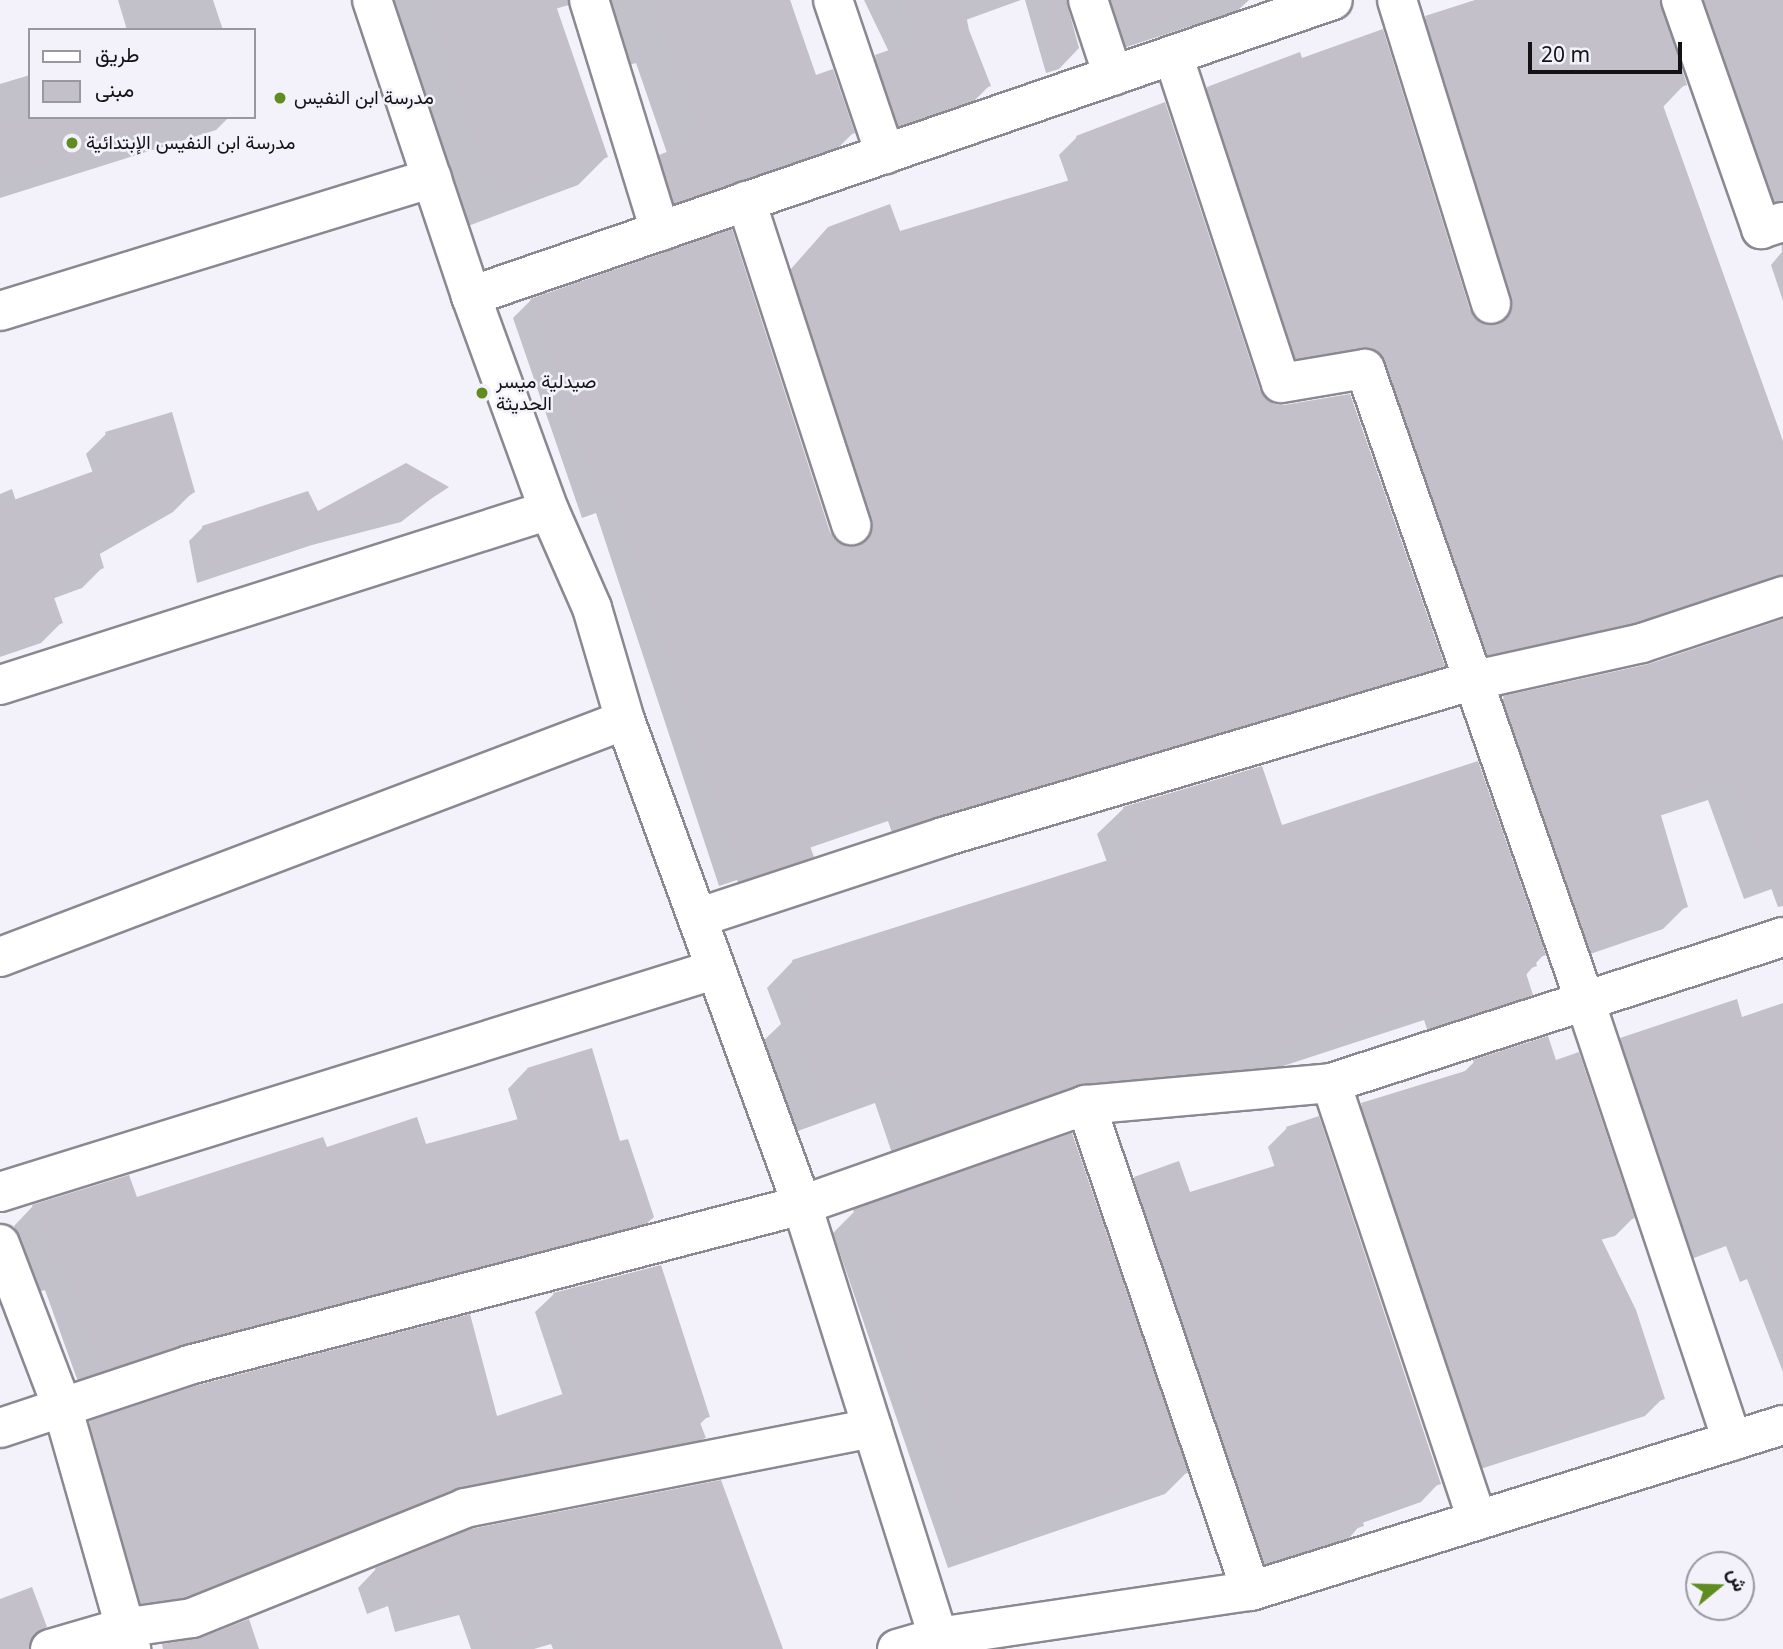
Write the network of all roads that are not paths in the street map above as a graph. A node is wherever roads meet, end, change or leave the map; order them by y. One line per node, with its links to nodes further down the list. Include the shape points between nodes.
1 (372, 0): 11 (street)
2 (589, 0): 14 (street)
3 (833, 0): 10 (street)
4 (1088, 0): 9 (street)
5 (1397, 0): 16 (street)
6 (1681, 0): 13 (street, via 1761,229)
7 (1326, 1): 8 (street)
8 (1173, 55): 9 (street); 21 (street, via 1281,383 1365,369)
9 (1113, 76): 10 (street)
10 (885, 154): 12 (street)
11 (432, 178): 15 (street); 17 (street)
12 (746, 201): 14 (street); 19 (street)
13 (1783, 222)
14 (660, 231): 15 (street)
15 (471, 296): 18 (street)
16 (1491, 304)
17 (0, 311)
18 (549, 510): 22 (street); 23 (street, via 592,608)
19 (852, 525)
20 (1783, 596): 21 (street, via 1642,643)
21 (1471, 681): 24 (street, via 943,837); 28 (street)
22 (0, 685)
23 (625, 720): 24 (street); 26 (street)
24 (700, 917): 27 (street)
25 (1783, 937): 28 (street)
26 (0, 957)
27 (713, 970): 31 (street); 32 (street)
28 (1585, 1001): 29 (street); 38 (street)
29 (1331, 1083): 30 (street); 39 (street)
30 (1086, 1105): 32 (street); 40 (street)
31 (0, 1192)
32 (802, 1205): 34 (street, via 188,1365); 36 (street)
33 (0, 1244): 34 (street)
34 (62, 1406): 37 (street); 41 (street)
35 (1783, 1425): 38 (street)
36 (872, 1427): 41 (street, via 465,1508 192,1618); 42 (street)
37 (0, 1428)
38 (1732, 1441): 39 (street)
39 (1477, 1520): 40 (street)
40 (1251, 1591): 42 (street)
41 (127, 1638): 43 (street)
42 (940, 1643): 44 (street)
43 (50, 1649)
44 (897, 1649)

